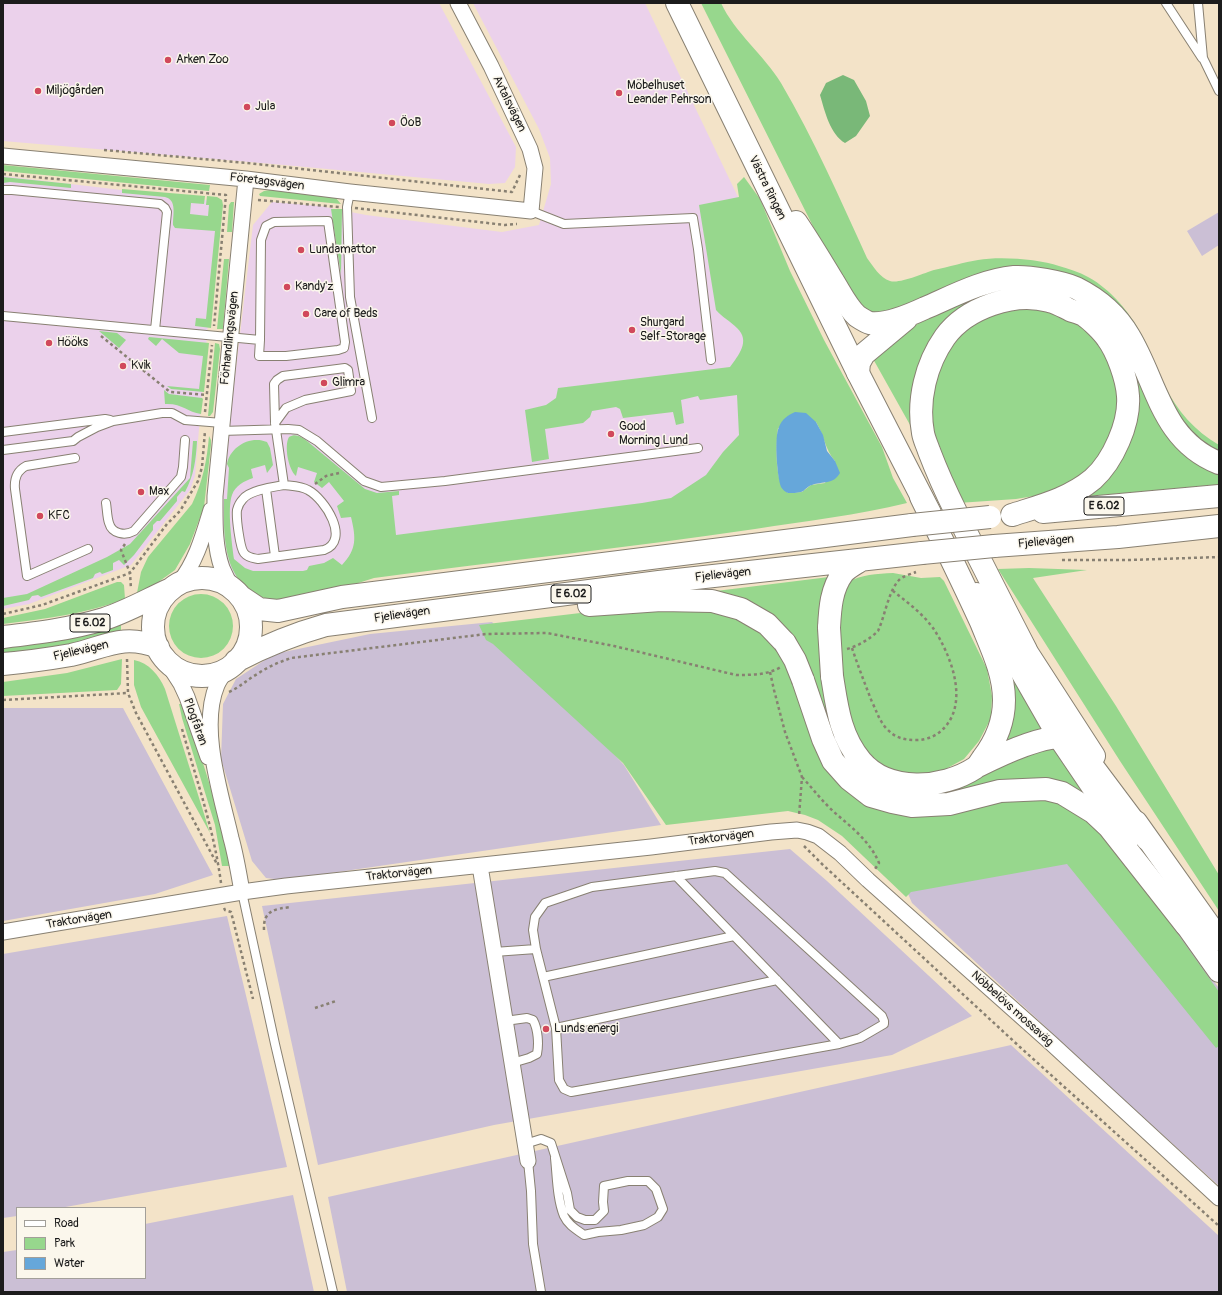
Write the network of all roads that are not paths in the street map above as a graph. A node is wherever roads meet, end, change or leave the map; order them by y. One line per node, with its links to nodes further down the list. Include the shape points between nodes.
1 (458, 3): 12 (street, Avtalsvägen, via 530,148 535,168)
2 (677, 3): 20 (main road, Västra Ringen)
3 (692, 3): 13 (main road, Västra Ringen)
4 (1166, 3): 6 (lane)
5 (1198, 3): 6 (lane)
6 (1203, 58): 7 (lane)
7 (1219, 91)
8 (3, 156): 9 (street, Företagsvägen)
9 (246, 179): 11 (street, Företagsvägen); 17 (street, Förhandlingsvägen)
10 (3, 190): 16 (lane, via 160,204 164,207 167,212)
11 (350, 192): 12 (street, Företagsvägen); 21 (lane, via 347,207 350,297)
12 (531, 211): 19 (lane, via 564,224 693,218)
13 (796, 222): 14 (main road, via 857,316 869,323); 20 (main road, Västra Ringen)
14 (911, 314): 20 (main road); 30 (main road, via 967,290 1013,277 1028,277 1074,288 1098,301 1117,318 1129,335 1157,398 1176,430 1200,453)
15 (3, 316): 16 (lane)
16 (155, 330): 17 (lane)
17 (230, 337): 18 (lane); 24 (street, Förhandlingsvägen)
18 (260, 340): 18 (lane, via 261,240 266,226 274,222 328,221 344,348 286,356 259,356)
19 (711, 360)
20 (861, 364): 35 (main road); 46 (main road)
21 (372, 418)
22 (113, 421): 24 (lane, via 167,412 185,420); 25 (lane, via 105,419); 28 (lane, via 78,437 73,442)
23 (275, 426): 23 (lane, via 274,384 277,380 283,376 297,374 346,368 348,370 351,391 305,400 286,408); 24 (lane); 27 (lane, via 307,434 369,484 381,487); 31 (lane)
24 (222, 427): 33 (street, Förhandlingsvägen)
25 (3, 432)
26 (184, 440): 36 (lane, via 181,477 136,530 128,534 111,527)
27 (698, 448)
28 (3, 450)
29 (75, 458): 39 (lane, via 26,466 21,469 14,481 28,576)
30 (1219, 463)
31 (284, 485): 32 (lane); 40 (lane, via 308,490 321,502 332,516 334,541 324,550)
32 (266, 489): 40 (lane); 40 (lane, via 243,498 237,512 242,548 246,555 258,559)
33 (215, 496): 42 (street, Förhandlingsvägen, via 191,567); 43 (street, Förhandlingsvägen, via 219,557 222,568)
34 (1219, 496): 37 (main road, Fjelievägen / E 6.02)
35 (921, 497): 50 (main road); 51 (main road, via 972,601 994,652 1000,676 1004,699 999,733 990,750)
36 (106, 503)
37 (1012, 515): 43 (main road, Fjelievägen / E 6.02, bridge, via 912,525 342,596 278,611 259,609); 46 (main road, via 1056,501 1094,478 1109,460 1120,439 1126,420 1128,396 1116,354 1107,337 1085,316 1049,301 1026,298 990,305 964,318 950,330 935,351 928,368 921,410 923,434 937,472)
38 (1219, 526): 41 (main road, Fjelievägen / E 6.02, bridge, via 994,546 920,562)
39 (88, 549)
40 (275, 556)
41 (861, 560): 44 (main road, Fjelievägen / E 6.02); 51 (main road, bridge, via 844,573 833,591 830,612 832,676 837,711 845,737 861,761 877,774 897,782 935,784)
42 (176, 586): 43 (main road, Fjelievägen, via 190,579 204,578 217,580); 45 (main road, Fjelievägen / E 6.02, via 144,602 82,625); 47 (main road, via 159,603 154,615 153,628)
43 (236, 592): 49 (main road, via 248,612 250,633 245,648)
44 (405, 614): 49 (main road, Fjelievägen / E 6.02, via 326,625 301,632); 58 (main road, bridge, via 466,618 661,600 712,601 740,609 767,624 785,643 795,660 833,761 849,779 871,796 912,806 949,804 1000,791 1046,789 1062,794 1093,812 1108,827)
45 (3, 637)
46 (1026, 650): 54 (main road)
47 (160, 652): 48 (main road, Fjelievägen / E 6.02, via 144,643 126,640 73,654); 49 (main road, Fjelievägen, via 180,670 197,675 214,674); 52 (street, Plogfåran, via 187,697)
48 (3, 664)
49 (232, 664): 52 (street, Plogfåran, via 217,685 214,695 211,728)
50 (1059, 737): 51 (main road, via 1023,746); 54 (main road, via 1069,739 1078,747); 58 (main road)
51 (976, 767)
52 (220, 792): 57 (street, Plogfåran)
53 (797, 830): 55 (street, Traktorvägen); 74 (street, Nöbbelövs mossaväg, via 818,836 840,853)
54 (1147, 839): 61 (main road)
55 (480, 866): 57 (street, Traktorvägen); 63 (street)
56 (676, 876): 60 (lane); 62 (lane, via 592,887 545,903 535,917); 69 (lane, via 715,871 725,873 882,1016 884,1024 860,1038)
57 (242, 892): 59 (street, Traktorvägen); 75 (lane)
58 (1186, 925): 64 (main road)
59 (3, 932)
60 (734, 936): 65 (lane); 66 (lane)
61 (1219, 939)
62 (536, 949): 63 (lane); 65 (lane)
63 (494, 952): 67 (street)
64 (1219, 971)
65 (543, 977): 68 (lane)
66 (777, 980): 68 (lane); 69 (lane)
67 (505, 1021): 70 (street); 70 (lane, via 527,1018 533,1020 536,1031 537,1054)
68 (556, 1028): 69 (lane, via 559,1080 564,1089 571,1092)
69 (839, 1044)
70 (512, 1063): 71 (street)
71 (525, 1144): 72 (lane, via 541,1139 551,1143); 73 (street)
72 (555, 1158): 72 (lane, via 564,1217 573,1228 584,1235 644,1225 658,1217 663,1209 656,1189 648,1181 628,1181 604,1186 604,1211 601,1216 595,1220 577,1217 570,1210)
73 (528, 1161): 76 (lane, via 533,1244)
74 (1219, 1198)
75 (333, 1292)
76 (541, 1292)

